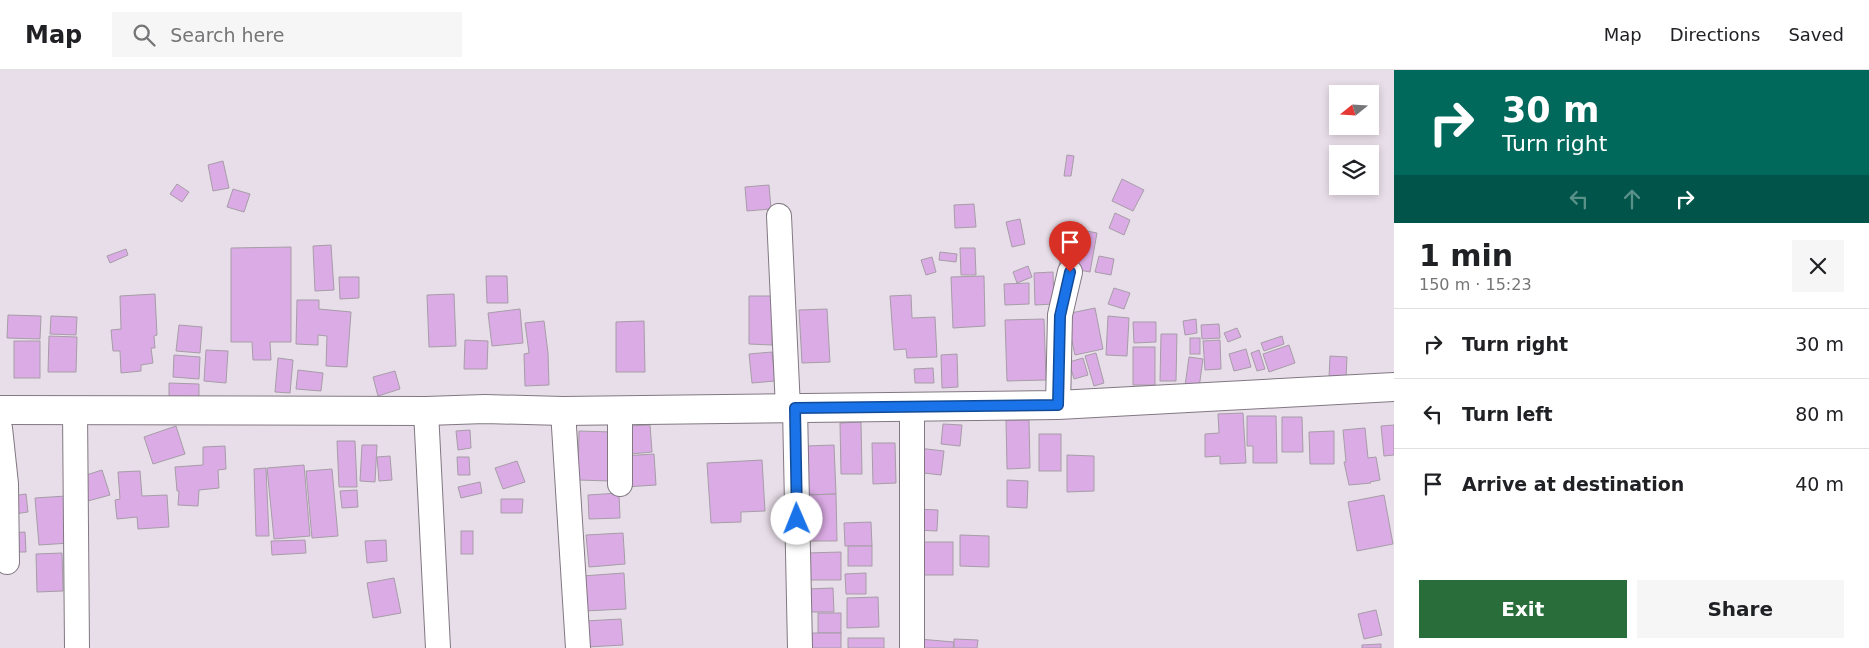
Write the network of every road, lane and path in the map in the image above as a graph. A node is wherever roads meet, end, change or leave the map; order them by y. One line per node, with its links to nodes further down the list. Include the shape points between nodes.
1 (779, 216): 6 (street)
2 (1070, 272): 4 (street, via 1060,316)
3 (1394, 386): 4 (main road)
4 (1058, 405): 5 (main road)
5 (912, 406): 6 (main road); 19 (street)
6 (792, 408): 9 (main road); 18 (street)
7 (0, 410): 8 (main road)
8 (75, 410): 10 (main road); 15 (street)
9 (620, 410): 11 (main road); 13 (street)
10 (426, 411): 11 (main road); 16 (street)
11 (562, 411): 17 (street)
12 (0, 428): 14 (street, via 6,484)
13 (620, 484)
14 (7, 562)
15 (77, 648)
16 (438, 648)
17 (578, 648)
18 (800, 648)
19 (912, 648)

